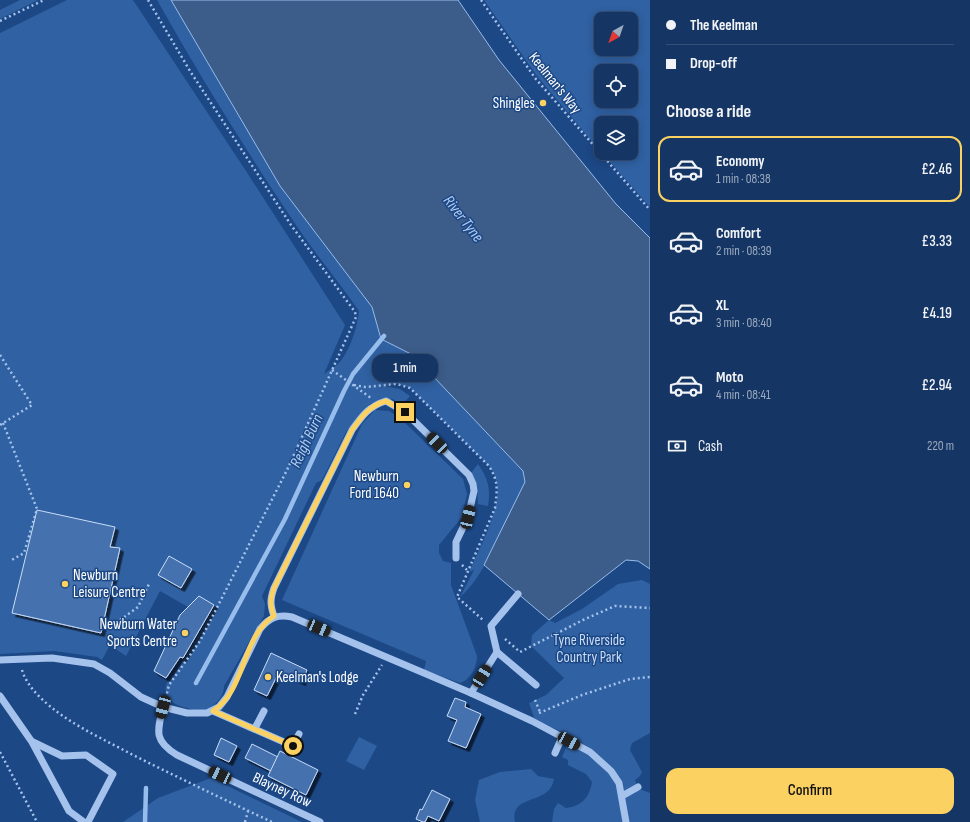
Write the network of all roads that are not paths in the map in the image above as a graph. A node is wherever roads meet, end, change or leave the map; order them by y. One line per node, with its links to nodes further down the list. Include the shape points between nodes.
1 (456, 558): 3 (street, via 456,542 468,517 474,491 469,475 405,412 386,401 378,403 365,413 352,430 278,581 271,597 270,607)
2 (518, 594): 4 (street, via 491,626)
3 (274, 616): 7 (street, via 292,617 386,657 454,690); 10 (street, via 260,629 228,697)
4 (497, 652): 6 (street); 7 (street)
5 (0, 660): 9 (street, via 52,658 94,664 141,697)
6 (536, 685)
7 (471, 693): 14 (street)
8 (0, 696): 15 (street)
9 (163, 707): 10 (street, via 187,713 201,714); 21 (street, Blayney Row, via 158,726 159,738 165,748)
10 (213, 711): 12 (street)
11 (264, 711): 12 (street)
12 (256, 728): 13 (street, via 293,746)
13 (299, 734)
14 (562, 737): 16 (street); 18 (street, via 590,752 611,771 619,783)
15 (32, 742): 19 (street, via 69,811); 20 (street, via 62,756 86,755 113,774)
16 (555, 753)
17 (638, 787): 18 (street)
18 (622, 796): 22 (street)
19 (84, 822)
20 (88, 822)
21 (320, 822)
22 (626, 822)

